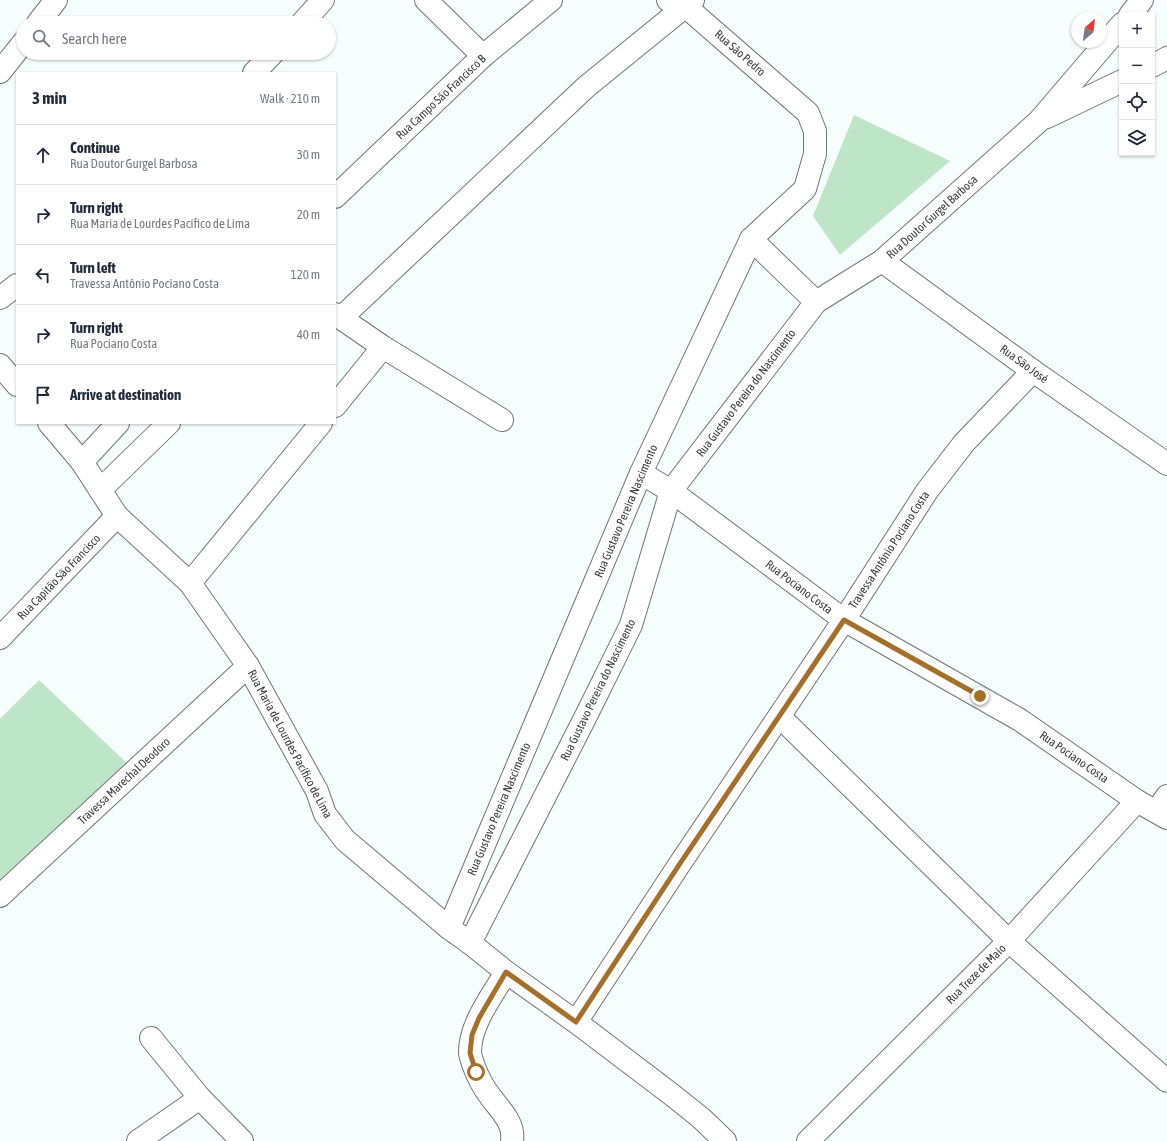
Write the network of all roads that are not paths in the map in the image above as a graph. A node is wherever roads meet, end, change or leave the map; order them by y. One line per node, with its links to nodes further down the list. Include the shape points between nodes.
1 (56, 0): 8 (street)
2 (323, 0): 9 (street)
3 (426, 0): 12 (street)
4 (551, 0): 12 (street, Rua Campo São Francisco B)
5 (1142, 0): 7 (street)
6 (682, 2): 19 (street, Rua Sāo Pedro); 27 (street)
7 (1132, 12)
8 (43, 16)
9 (308, 16)
10 (1119, 28): 20 (street, Rua Doutor Gurgel Barbosa)
11 (16, 52): 16 (street)
12 (483, 56): 21 (street, Rua Campo São Francisco B)
13 (1167, 58): 15 (street)
14 (266, 60): 17 (street)
15 (1155, 64)
16 (0, 72)
17 (255, 72)
18 (1119, 82): 20 (street, Rua Doutor Gurgel Barbosa)
19 (808, 113): 22 (street, Rua Gustavo Pereira Nascimento, via 815,131 815,154 805,189)
20 (1039, 121): 23 (street, Rua Doutor Gurgel Barbosa)
21 (336, 196)
22 (751, 239): 26 (street); 40 (street, Rua Gustavo Pereira Nascimento)
23 (882, 261): 26 (street, Rua Doutor Gurgel Barbosa); 30 (street, Rua São José)
24 (16, 286): 25 (street)
25 (0, 298)
26 (816, 302): 42 (street, Rua Gustavo Pereira do Nascimento)
27 (338, 316): 28 (street)
28 (383, 347): 32 (street); 33 (street)
29 (0, 365): 31 (street)
30 (1033, 371): 39 (street, Rua São José); 45 (street, Travessa Antônio Pociano Costa, via 964,443 927,491)
31 (16, 384)
32 (336, 405)
33 (502, 420)
34 (50, 424): 38 (street, Rua Maria de Lourdes Pacífico de Lima)
35 (117, 424): 38 (street)
36 (168, 424): 41 (street)
37 (320, 424): 44 (street)
38 (82, 462): 41 (street, Rua Maria de Lourdes Pacífico de Lima)
39 (1167, 464)
40 (641, 473): 42 (street, Rua Pociano Costa); 52 (street, Rua Gustavo Pereira Nascimento)
41 (100, 490): 43 (street, Rua Maria de Lourdes Pacífico de Lima)
42 (671, 492): 45 (street, Rua Pociano Costa); 54 (street, Rua Gustavo Pereira do Nascimento, via 631,625)
43 (117, 516): 44 (street, Rua Maria de Lourdes Pacífico de Lima); 46 (street, Rua Capitão São Francisco)
44 (190, 583): 47 (street, Rua Maria de Lourdes Pacífico de Lima)
45 (844, 620): 48 (street, Travessa Antônio Pociano Costa); 49 (street, Rua Pociano Costa, via 1020,720)
46 (0, 638)
47 (248, 666): 51 (street, Travessa Marechal Deodoro); 52 (street, Rua Maria de Lourdes Pacífico de Lima, via 317,791 325,814 341,835)
48 (780, 716): 53 (street); 56 (street, Travessa Antônio Pociano Costa)
49 (1137, 801): 50 (street, Rua Pociano Costa); 53 (street, Rua Treze de Maio)
50 (1164, 808)
51 (0, 896)
52 (449, 928): 54 (street, Rua Maria de Lourdes Pacífico de Lima)
53 (1009, 941): 58 (street); 64 (street, Rua Treze de Maio)
54 (470, 943): 55 (street, Rua Maria de Lourdes Pacífico de Lima)
55 (506, 972): 56 (street, Rua Maria de Lourdes Pacífico de Lima); 62 (street, via 479,1018 472,1035 470,1053 476,1072 512,1128)
56 (576, 1022): 63 (street, Rua Maria de Lourdes Pacífico de Lima, via 671,1094)
57 (151, 1038): 59 (street)
58 (1167, 1081)
59 (200, 1098): 60 (street); 61 (street)
60 (138, 1141)
61 (242, 1141)
62 (512, 1141)
63 (725, 1141)
64 (808, 1141)

